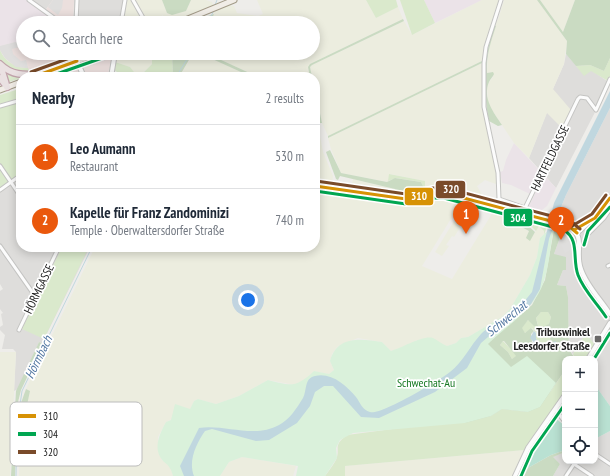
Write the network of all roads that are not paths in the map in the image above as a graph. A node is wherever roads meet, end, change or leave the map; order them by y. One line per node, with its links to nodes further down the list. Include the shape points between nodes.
1 (29, 0): 7 (street)
2 (77, 0): 8 (street)
3 (125, 0): 9 (street)
4 (133, 0): 10 (street)
5 (501, 0): 34 (street, via 486,47 484,63 484,107 498,173)
6 (232, 1): 11 (main road)
7 (51, 16)
8 (76, 16)
9 (122, 16)
10 (142, 16)
11 (196, 16)
12 (80, 60): 14 (main road)
13 (113, 60): 18 (street)
14 (77, 61): 16 (main road); 17 (street)
15 (0, 65): 19 (highway); 23 (highway)
16 (46, 72)
17 (82, 72)
18 (112, 72)
19 (16, 74)
20 (0, 78): 23 (highway)
21 (610, 79): 34 (street, HARTFELDGASSE, via 596,110 587,98 578,99 525,208)
22 (16, 84): 23 (main road)
23 (7, 87): 24 (main road)
24 (0, 90)
25 (16, 101): 26 (street)
26 (0, 106)
27 (0, 166): 29 (street)
28 (16, 178): 29 (street)
29 (11, 182): 31 (street); 32 (street)
30 (320, 187): 35 (street, via 406,199 445,193)
31 (16, 189)
32 (0, 190)
33 (610, 198): 37 (street, via 601,211)
34 (499, 199): 35 (street)
35 (497, 206): 39 (street, via 561,223)
36 (610, 209): 40 (street)
37 (588, 222): 38 (street); 39 (street)
38 (584, 228): 39 (street); 41 (street)
39 (576, 232): 41 (street)
40 (589, 233)
41 (579, 243): 45 (street, via 580,269)
42 (0, 246): 44 (street)
43 (56, 252): 44 (street, HÖRMGASSE)
44 (35, 296): 48 (street, HÖRMGASSE)
45 (610, 314)
46 (610, 323): 49 (street)
47 (610, 329): 49 (street)
48 (19, 330)
49 (604, 332): 50 (street)
50 (590, 356)
51 (562, 400): 52 (street)
52 (556, 410): 53 (street); 59 (street, via 528,448)
53 (562, 418)
54 (598, 456): 56 (street)
55 (610, 458): 56 (street)
56 (605, 461): 57 (street)
57 (610, 464)
58 (590, 475): 60 (street, via 574,464)
59 (515, 476)
60 (566, 476)

